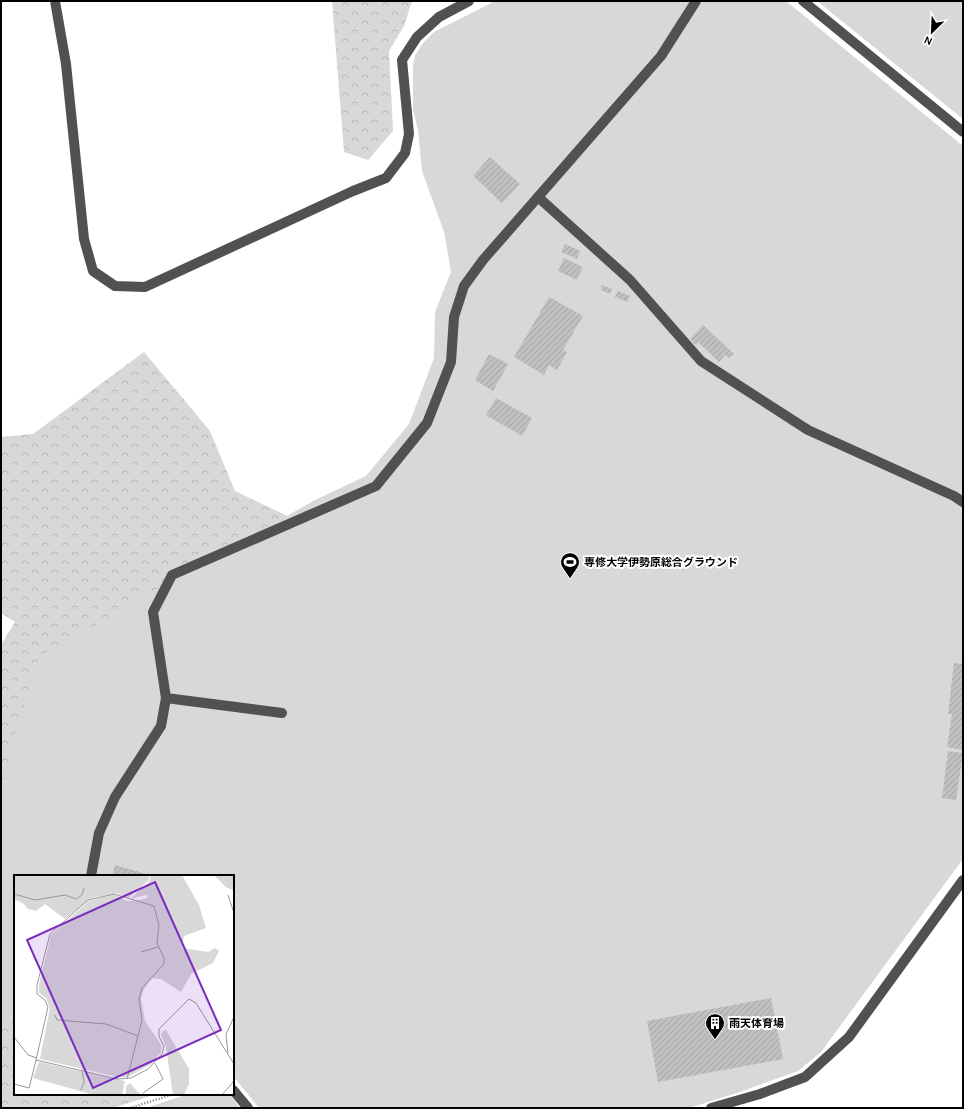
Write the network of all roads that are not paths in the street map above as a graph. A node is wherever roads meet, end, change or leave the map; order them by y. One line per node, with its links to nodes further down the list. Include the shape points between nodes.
1 (55, 1): 2 (street, via 66,64 84,239 93,271 115,286 145,287 386,178 405,153 409,134 402,60 417,37 439,17)
2 (469, 1)
3 (696, 1): 6 (street, via 661,56)
4 (803, 1): 5 (street)
5 (963, 132)
6 (538, 197): 7 (street, via 630,280 701,362 808,430); 8 (street, via 483,260 464,286 454,317 451,362 428,423 376,486 172,575 153,612)
7 (963, 502)
8 (166, 698): 9 (street); 10 (street, via 161,726 115,797 99,833)
9 (282, 713)
10 (91, 875)
11 (963, 880): 14 (street, via 849,1037 811,1072 805,1077 760,1094)
12 (234, 1091): 13 (street)
13 (248, 1108)
14 (710, 1108)

